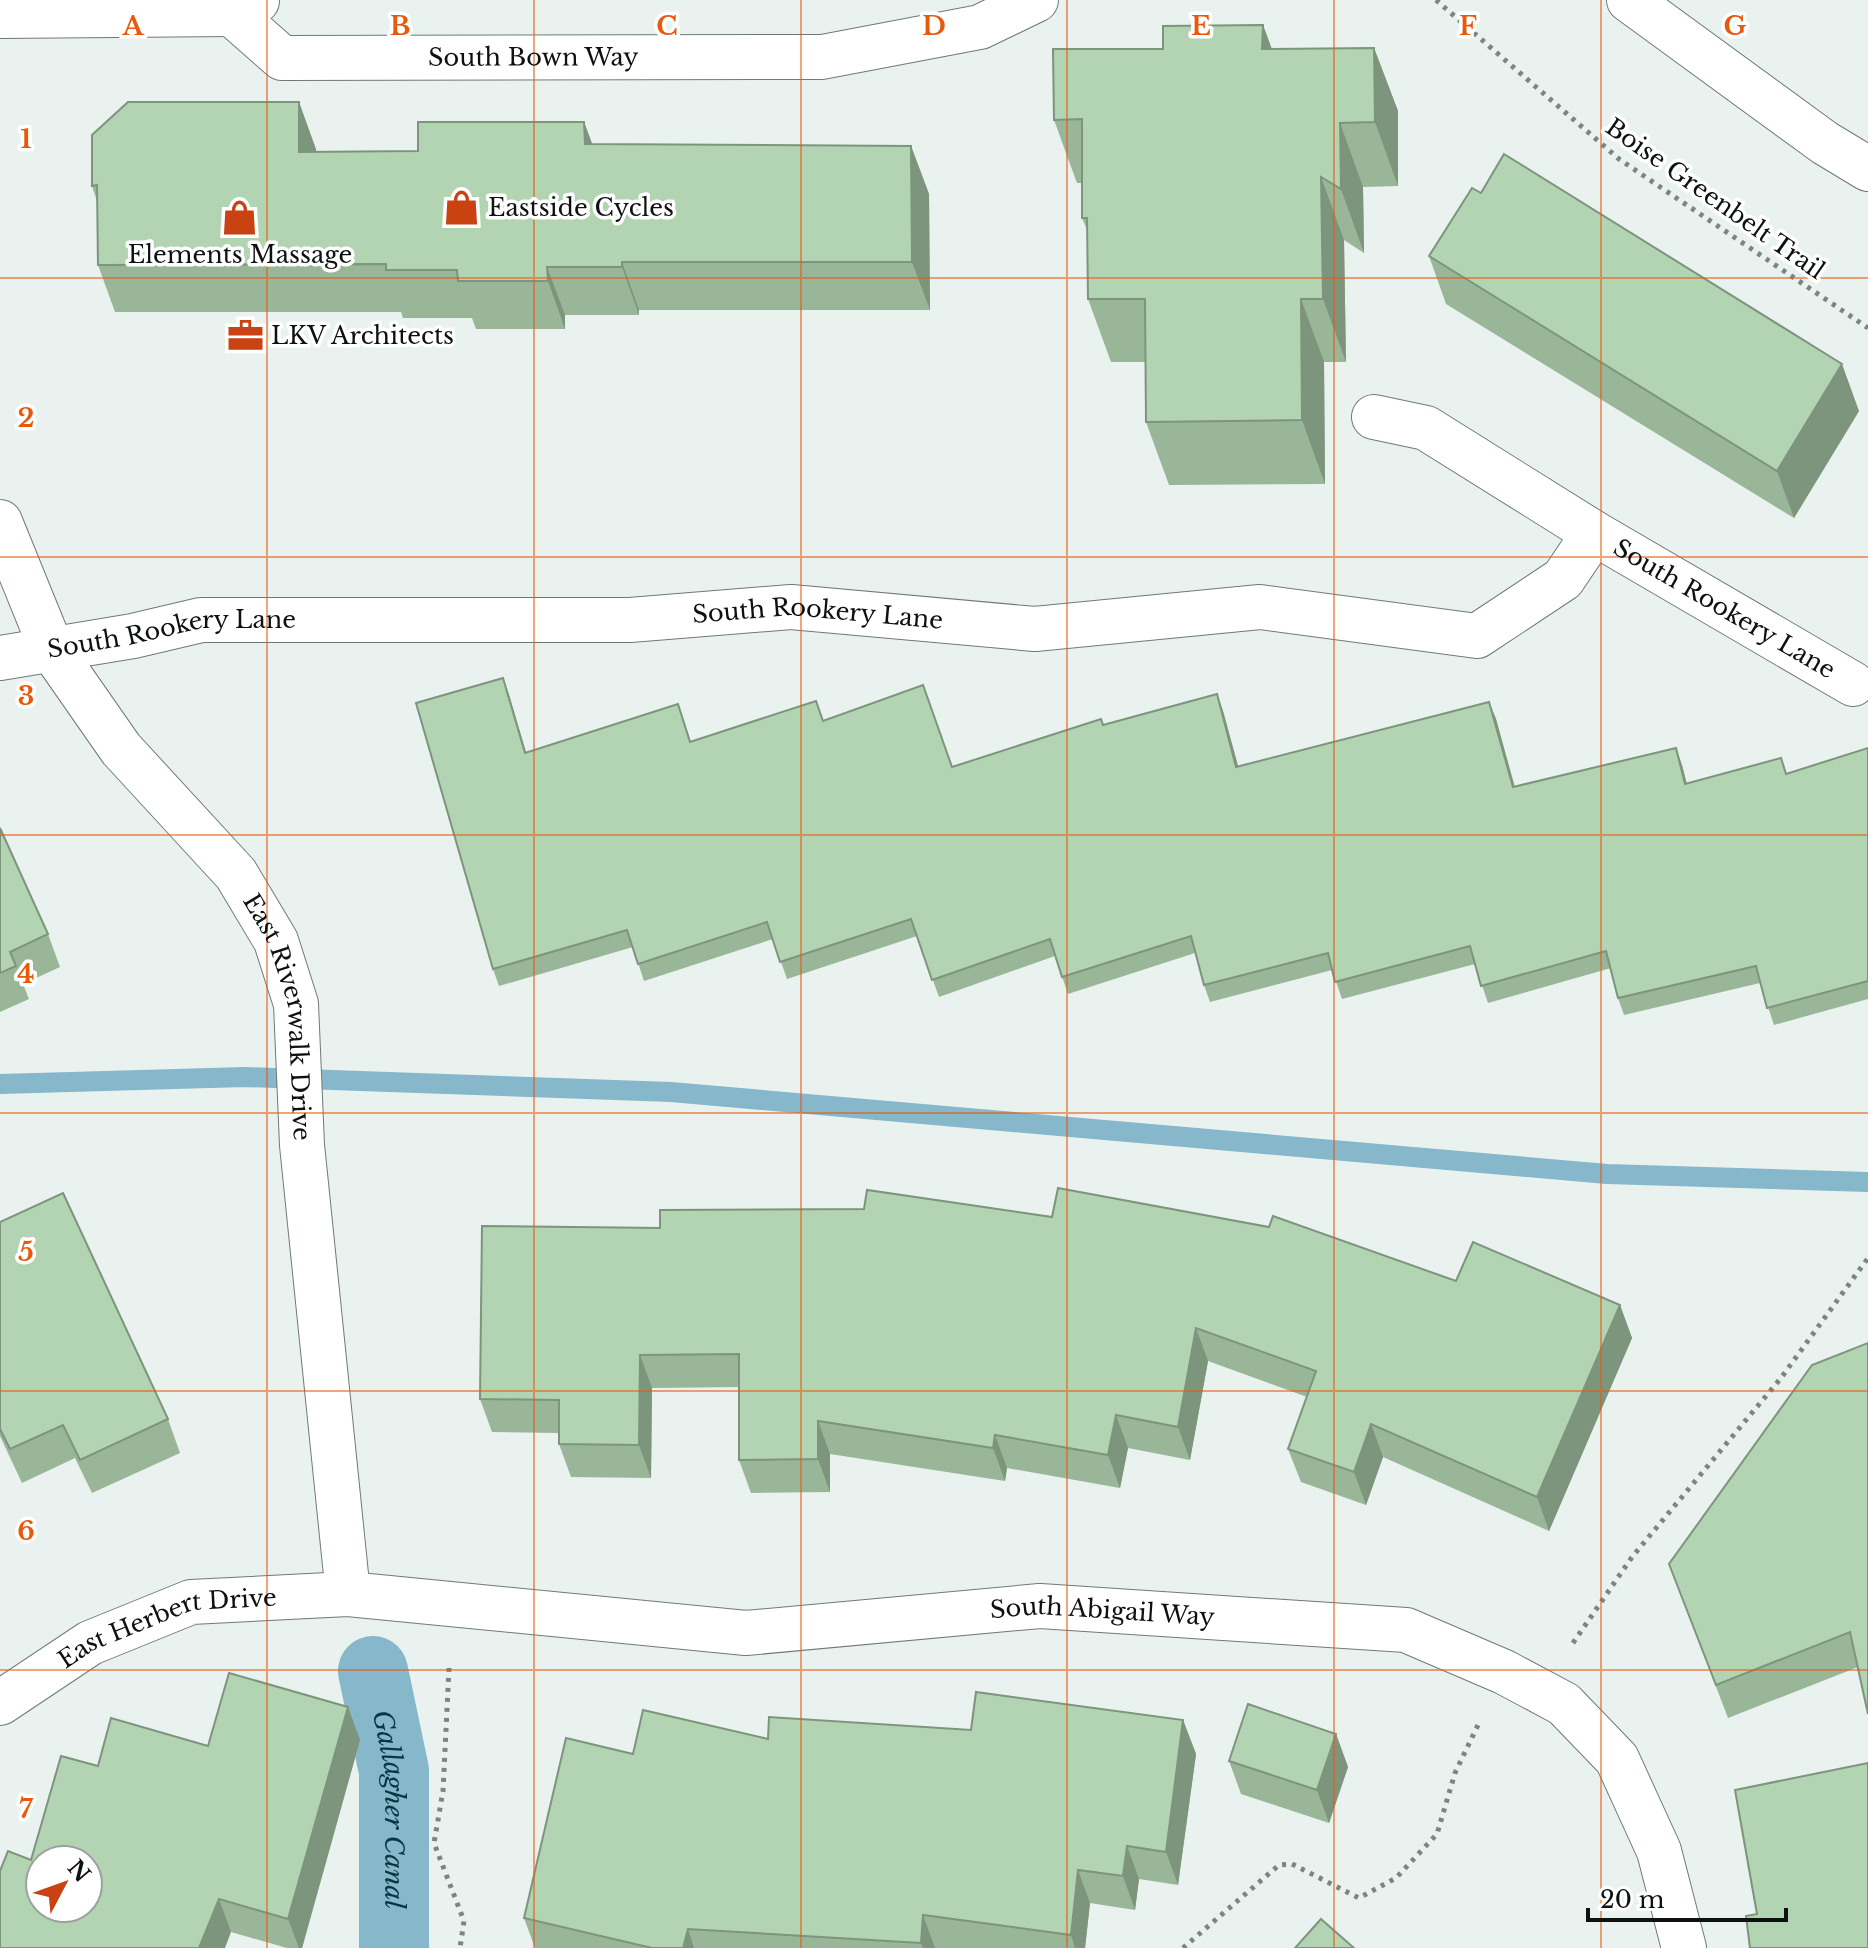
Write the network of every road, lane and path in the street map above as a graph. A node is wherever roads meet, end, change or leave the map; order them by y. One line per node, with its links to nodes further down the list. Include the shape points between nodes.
1 (1036, 0): 4 (street, South Bown Way, via 980,27 822,57 282,58)
2 (1436, 0): 7 (path, Boise Greenbelt Trail, via 1619,159)
3 (1629, 0): 6 (street)
4 (246, 7): 5 (street, South Bown Way)
5 (0, 16)
6 (1868, 169)
7 (1868, 328)
8 (1374, 417): 10 (street, South Rookery Lane, via 1426,428)
9 (0, 522): 11 (street, East Riverwalk Drive)
10 (1594, 533): 11 (street, South Rookery Lane, via 1563,579 1477,636 1260,607 1035,629 791,607 630,620 201,620); 13 (street, South Rookery Lane)
11 (52, 650): 12 (street, South Rookery Lane); 15 (street, East Riverwalk Drive, via 121,749 236,874 276,941 296,1004 302,1145)
12 (0, 658)
13 (1853, 684)
14 (1868, 1258): 16 (path, via 1781,1378 1632,1557)
15 (348, 1594): 18 (street, East Herbert Drive, via 191,1602 90,1643); 22 (street, South Abigail Way, via 746,1633 1040,1606 1406,1630 1564,1704 1617,1759 1659,1851)
16 (1573, 1643)
17 (449, 1668): 20 (path, via 443,1791 434,1843 464,1921)
18 (0, 1703)
19 (1484, 1713): 21 (path, via 1455,1773 1437,1834 1396,1878 1359,1898 1292,1864 1279,1865)
20 (460, 1948)
21 (1183, 1948)
22 (1684, 1948)

